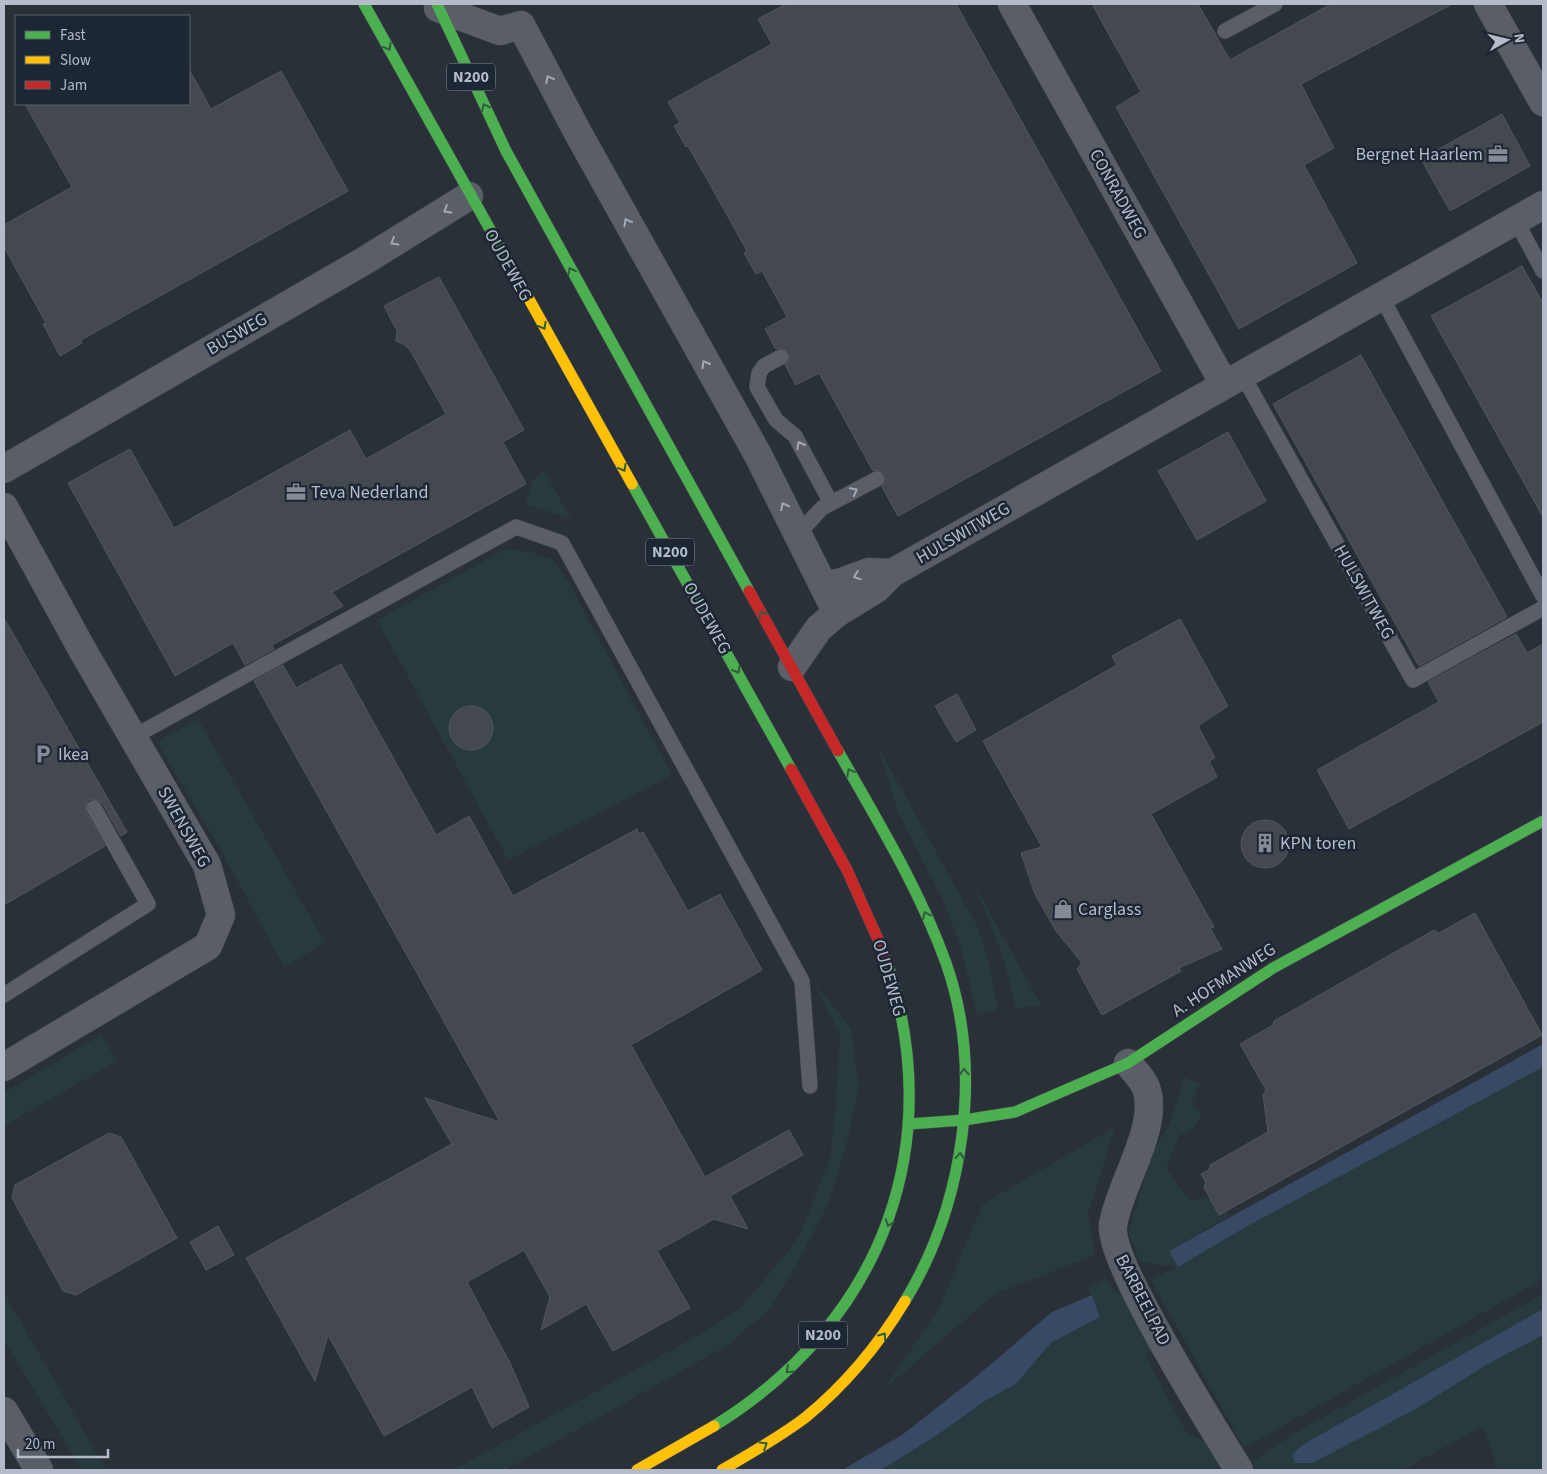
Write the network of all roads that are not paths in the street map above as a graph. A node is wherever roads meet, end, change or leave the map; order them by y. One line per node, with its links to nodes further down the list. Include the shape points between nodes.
1 (364, 4): 8 (main road, OUDEWEG / N200, one-way to 8)
2 (1012, 4): 14 (street, CONRADWEG)
3 (1275, 4): 6 (lane)
4 (1488, 4): 7 (street)
5 (438, 6): 19 (street, one-way to 5, via 758,455 582,142 521,25 500,31); 25 (main road, N200, one-way to 5, via 511,160)
6 (1225, 31)
7 (1543, 102)
8 (470, 196): 15 (street, BUSWEG, one-way to 15, via 364,261); 34 (main road, OUDEWEG / N200, one-way to 34, via 767,724 863,902 894,982 907,1066)
9 (1543, 205): 10 (street, HULSWITWEG)
10 (1516, 221): 11 (lane); 12 (street, HULSWITWEG)
11 (1543, 271)
12 (1380, 296): 14 (street, HULSWITWEG); 22 (lane)
13 (781, 357): 17 (lane, one-way to 13, via 795,436 776,420 758,387 759,373 764,366)
14 (1233, 380): 20 (street, HULSWITWEG); 23 (lane, HULSWITWEG, via 1413,680)
15 (4, 469)
16 (877, 479): 17 (lane, one-way to 16)
17 (831, 503): 19 (lane, via 822,508)
18 (4, 508): 26 (street, SWENSWEG)
19 (798, 534): 21 (street)
20 (892, 573): 21 (street, one-way to 21, via 869,572); 24 (street, HULSWITWEG, via 876,589)
21 (824, 585): 24 (street)
22 (1543, 596)
23 (1543, 608)
24 (836, 613): 25 (street, HULSWITWEG, via 819,628)
25 (792, 667): 33 (main road, N200, one-way to 25, via 962,1038 954,991 936,937 912,883)
26 (133, 737): 31 (street, SWENSWEG, via 207,865 221,915 208,946); 32 (lane, via 516,527 562,543 802,981)
27 (94, 808): 29 (lane, via 148,904)
28 (1543, 821): 30 (main road, A. HOFMANWEG, via 1273,968)
29 (4, 995)
30 (1128, 1063): 33 (main road, A. HOFMANWEG, via 1015,1112); 39 (street, BARBEELPAD, via 1147,1089 1150,1111 1113,1226 1117,1248 1140,1301)
31 (4, 1067)
32 (810, 1086)
33 (964, 1120): 34 (main road, A. HOFMANWEG); 38 (main road, N200, one-way to 33, via 806,1416 851,1374 892,1323 923,1272 944,1222 959,1168)
34 (909, 1124): 37 (main road, N200, one-way to 37, via 906,1162 896,1202 879,1249 852,1297 820,1337 772,1386 716,1426)
35 (4, 1411): 36 (street)
36 (39, 1470)
37 (637, 1470)
38 (722, 1470)
39 (1239, 1470)

